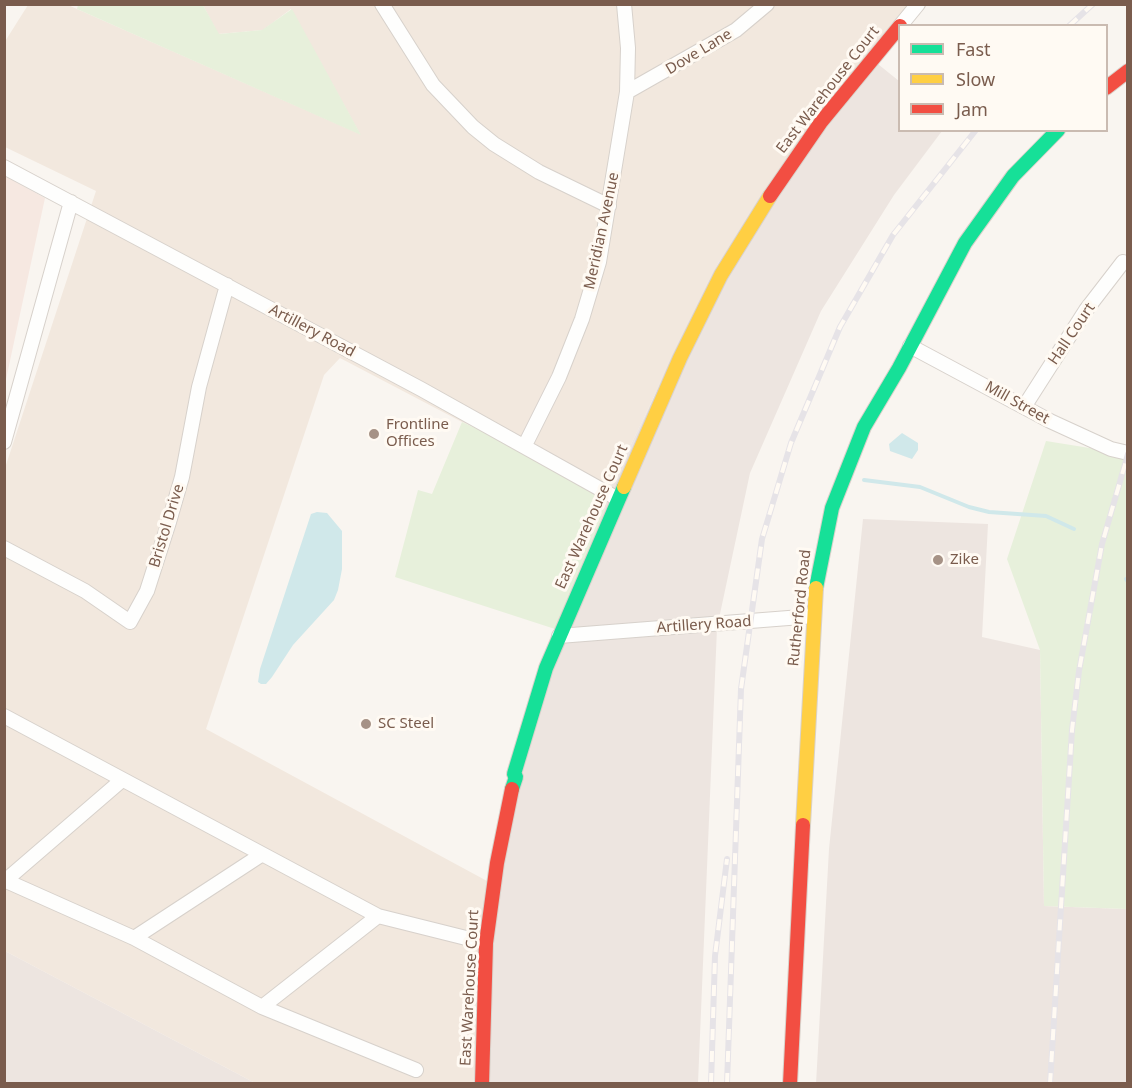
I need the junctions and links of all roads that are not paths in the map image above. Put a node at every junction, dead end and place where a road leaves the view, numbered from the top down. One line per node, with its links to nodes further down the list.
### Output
1 (382, 4): 13 (street)
2 (624, 4): 9 (street, Meridian Avenue)
3 (767, 4): 9 (street, Dove Lane)
4 (918, 4): 5 (street, East Warehouse Court)
5 (902, 24)
6 (898, 28): 21 (street, East Warehouse Court)
7 (1128, 70): 8 (street)
8 (1108, 87)
9 (627, 92): 13 (street, Meridian Avenue)
10 (1056, 132): 16 (street, Rutherford Road)
11 (4, 167): 12 (street, Artillery Road)
12 (71, 202): 15 (street, Artillery Road); 18 (street)
13 (609, 206): 19 (street, Meridian Avenue)
14 (1123, 262): 17 (street, Hall Court)
15 (227, 285): 19 (street, Artillery Road); 22 (street, Bristol Drive)
16 (910, 346): 17 (street, Mill Street); 23 (street, Rutherford Road)
17 (1023, 406): 20 (street, Mill Street)
18 (4, 442)
19 (525, 445): 21 (street, Artillery Road)
20 (1128, 453)
21 (618, 499): 24 (street, East Warehouse Court)
22 (4, 548)
23 (814, 616): 24 (street, Artillery Road); 35 (street, Rutherford Road)
24 (559, 636): 31 (street, East Warehouse Court)
25 (5, 716): 26 (street)
26 (122, 780): 27 (street); 28 (street)
27 (261, 855): 29 (street); 30 (street)
28 (5, 880): 30 (street)
29 (378, 916): 31 (street); 32 (street)
30 (134, 938): 32 (street)
31 (486, 943): 34 (street, East Warehouse Court)
32 (262, 1006): 33 (street)
33 (416, 1070)
34 (482, 1083)
35 (790, 1083)

